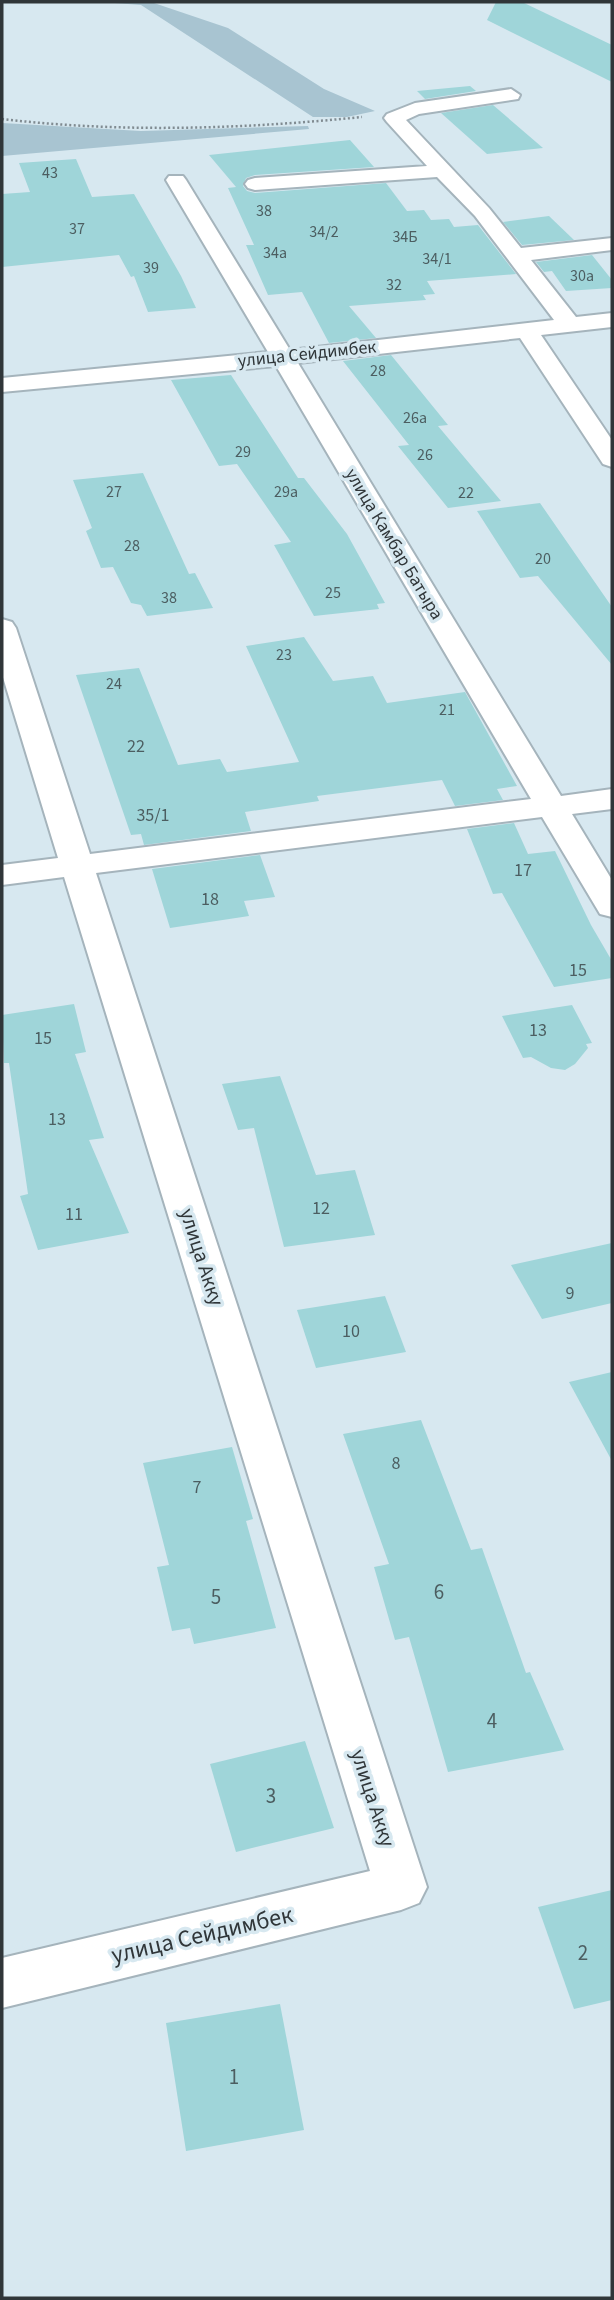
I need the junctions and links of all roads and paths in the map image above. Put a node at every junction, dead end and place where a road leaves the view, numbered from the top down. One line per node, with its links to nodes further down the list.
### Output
1 (512, 95): 4 (street)
2 (369, 116): 3 (path)
3 (2, 119)
4 (442, 171): 6 (street); 8 (street)
5 (176, 180): 12 (street, улица Камбар Батыра)
6 (255, 184)
7 (612, 244): 8 (street)
8 (516, 255): 10 (street)
9 (612, 320): 10 (street, улица Сейдимбек)
10 (570, 325): 11 (street, улица Сейдимбек)
11 (527, 331): 12 (street, улица Сейдимбек); 14 (street)
12 (283, 358): 13 (street, улица Сейдимбек); 17 (street, улица Камбар Батыра)
13 (2, 384)
14 (612, 459)
15 (2, 628): 18 (street, улица Акку)
16 (612, 799): 17 (street)
17 (552, 807): 18 (street); 20 (street, улица Камбар Батыра)
18 (77, 865): 19 (street); 21 (street, улица Акку)
19 (2, 875)
20 (612, 907)
21 (401, 1887): 22 (street, улица Сейдимбек)
22 (2, 1983)

